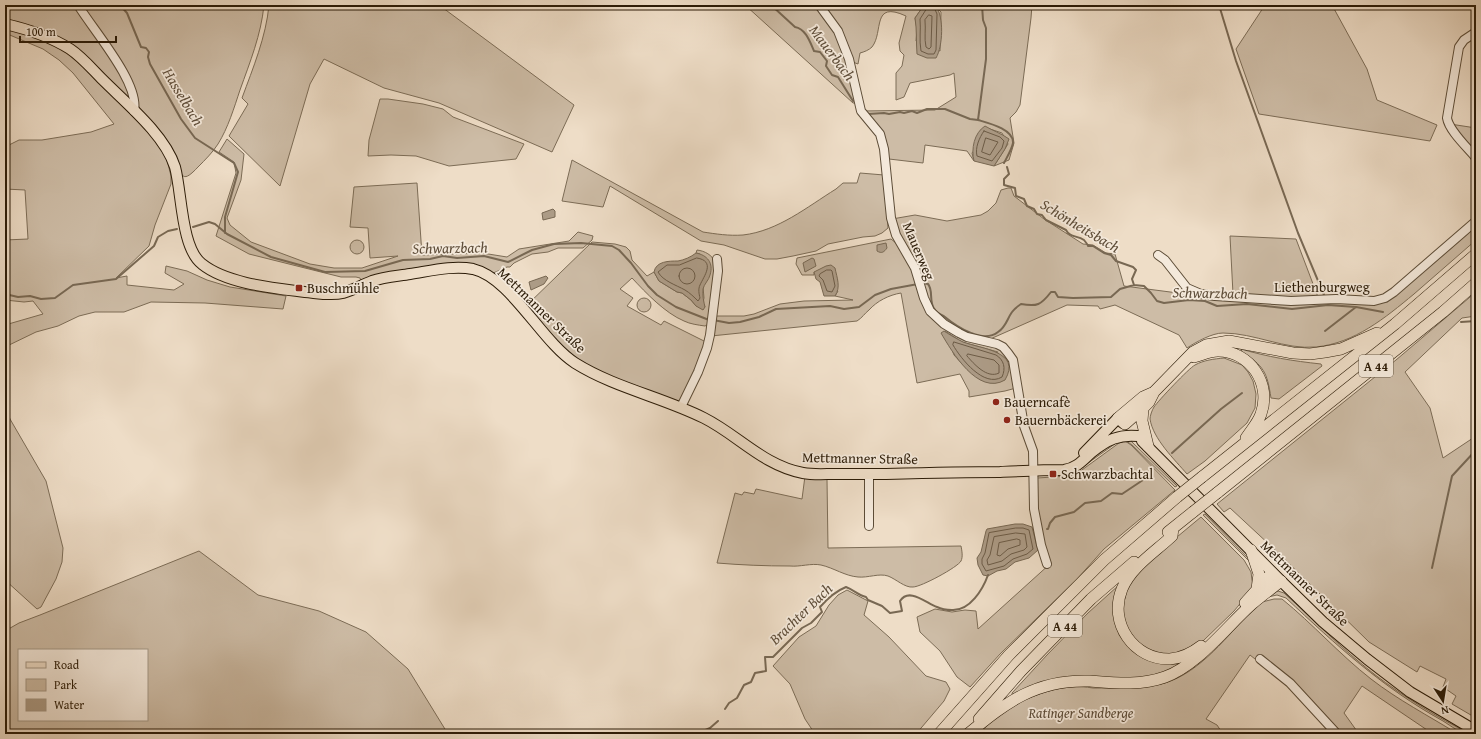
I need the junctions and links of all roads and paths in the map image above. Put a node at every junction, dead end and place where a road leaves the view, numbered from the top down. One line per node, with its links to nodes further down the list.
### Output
1 (78, 5): 5 (street)
2 (819, 5): 23 (street, Mauerweg)
3 (5, 24): 5 (main road, Mettmanner Straße)
4 (1476, 32): 6 (street)
5 (134, 111): 15 (main road, Mettmanner Straße)
6 (1476, 158)
7 (1476, 222): 8 (street, Liethenburgweg)
8 (1158, 254)
9 (1476, 254): 12 (highway, A 44)
10 (717, 259): 15 (street)
11 (1476, 283): 26 (highway, A 44, bridge)
12 (1395, 324): 13 (highway); 21 (highway, A 44)
13 (1187, 359): 14 (highway); 21 (highway)
14 (1154, 392): 16 (highway); 17 (highway)
15 (681, 407): 24 (main road, Mettmanner Straße)
16 (1143, 408): 17 (highway); 19 (highway)
17 (1121, 421): 18 (main road, Mettmanner Straße); 20 (main road); 22 (main road, Mettmanner Straße)
18 (1138, 436): 19 (main road, Mettmanner Straße); 20 (main road, Mettmanner Straße)
19 (1148, 446): 27 (main road, Mettmanner Straße)
20 (1093, 452): 22 (main road, Mettmanner Straße)
21 (1234, 452): 34 (highway, A 44, bridge)
22 (1055, 470): 23 (main road, Mettmanner Straße)
23 (1034, 471): 24 (main road, Mettmanner Straße); 28 (street)
24 (869, 474): 25 (street)
25 (869, 526)
26 (1173, 528): 31 (highway); 35 (highway, A 44)
27 (1251, 550): 29 (main road, Mettmanner Straße); 31 (highway)
28 (1047, 564)
29 (1272, 573): 30 (main road, Mettmanner Straße); 31 (highway)
30 (1281, 581): 33 (main road, Mettmanner Straße); 35 (highway)
31 (1257, 589)
32 (1260, 660): 36 (street)
33 (1474, 730)
34 (939, 734)
35 (967, 734)
36 (1337, 734)

